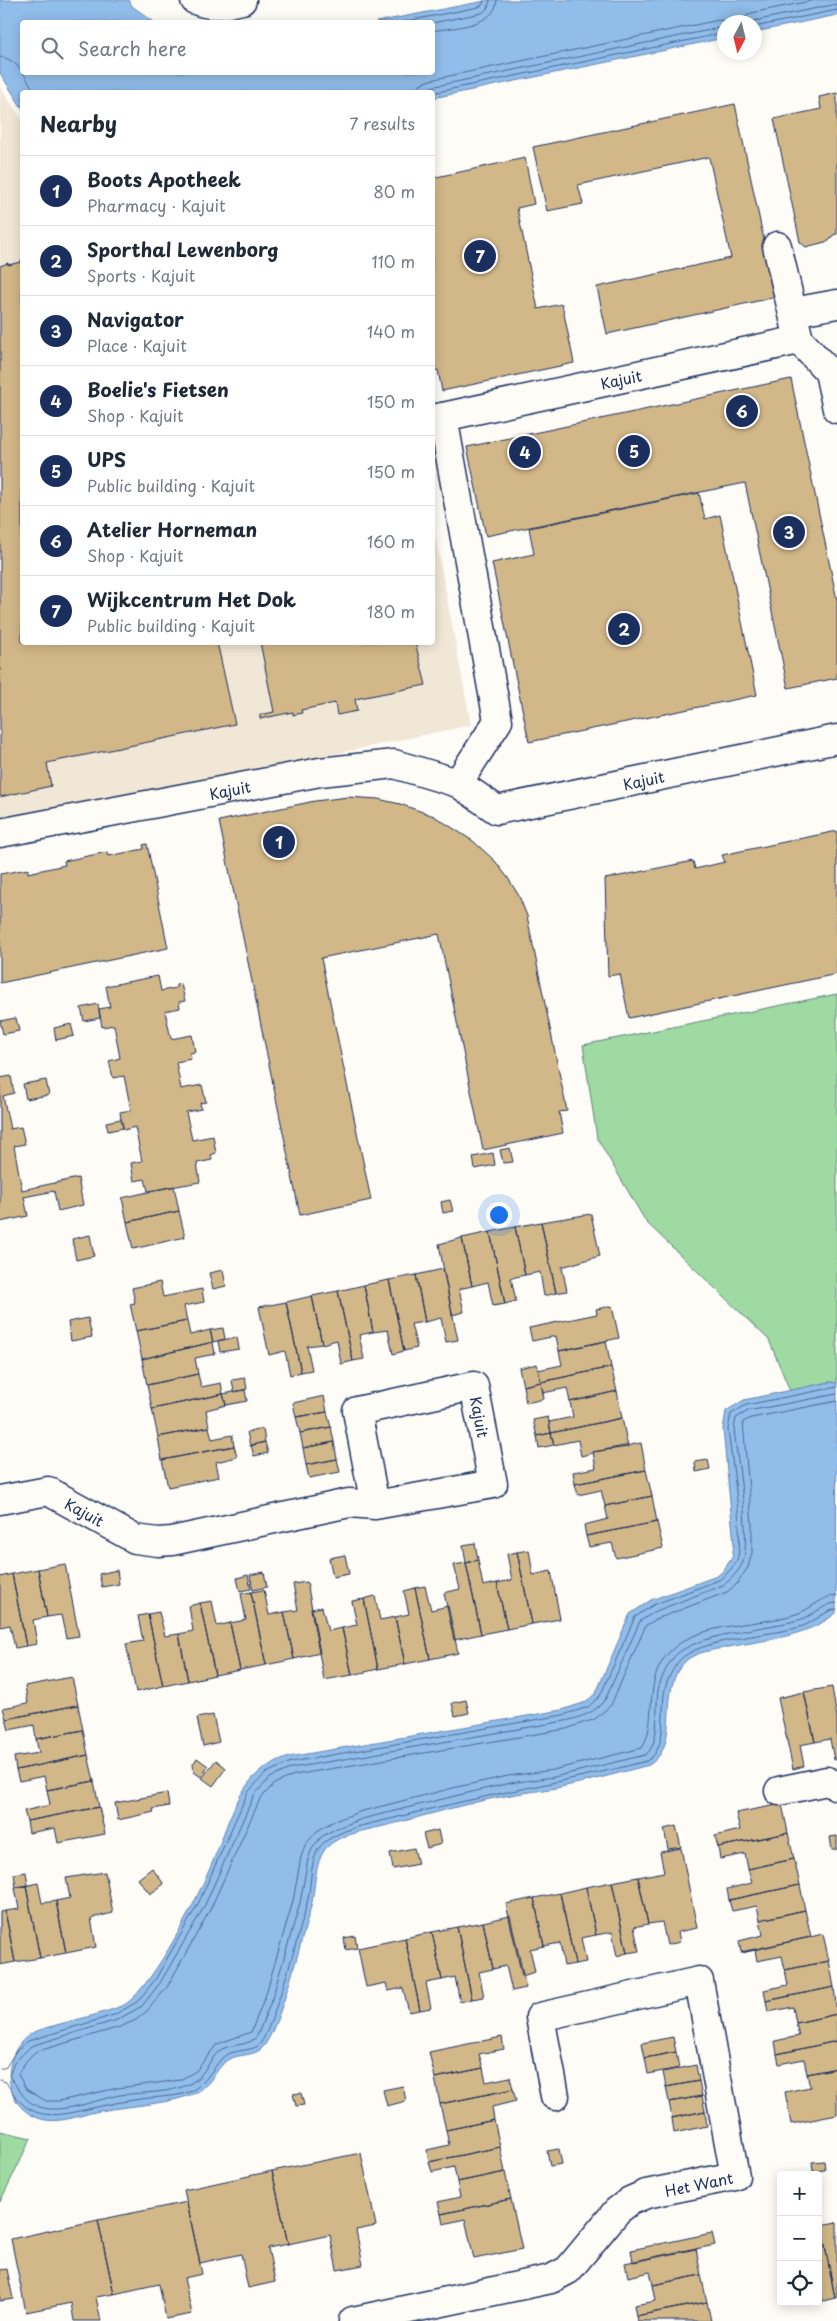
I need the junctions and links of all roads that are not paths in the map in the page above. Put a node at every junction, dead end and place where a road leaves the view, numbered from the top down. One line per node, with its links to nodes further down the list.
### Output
1 (195, 0): 2 (street)
2 (242, 0)
3 (776, 246): 5 (street)
4 (837, 304): 5 (street)
5 (793, 312): 6 (street)
6 (799, 340): 7 (street); 8 (street, Kajuit)
7 (837, 409)
8 (438, 418): 10 (street, Kajuit)
9 (837, 739): 10 (street, Kajuit)
10 (458, 783): 11 (street, Kajuit)
11 (0, 833)
12 (0, 1500): 13 (street, Kajuit)
13 (375, 1505): 13 (street, Kajuit)
14 (837, 1786): 15 (street)
15 (779, 1791)
16 (555, 2096): 17 (street, Het Want)
17 (353, 2321)

